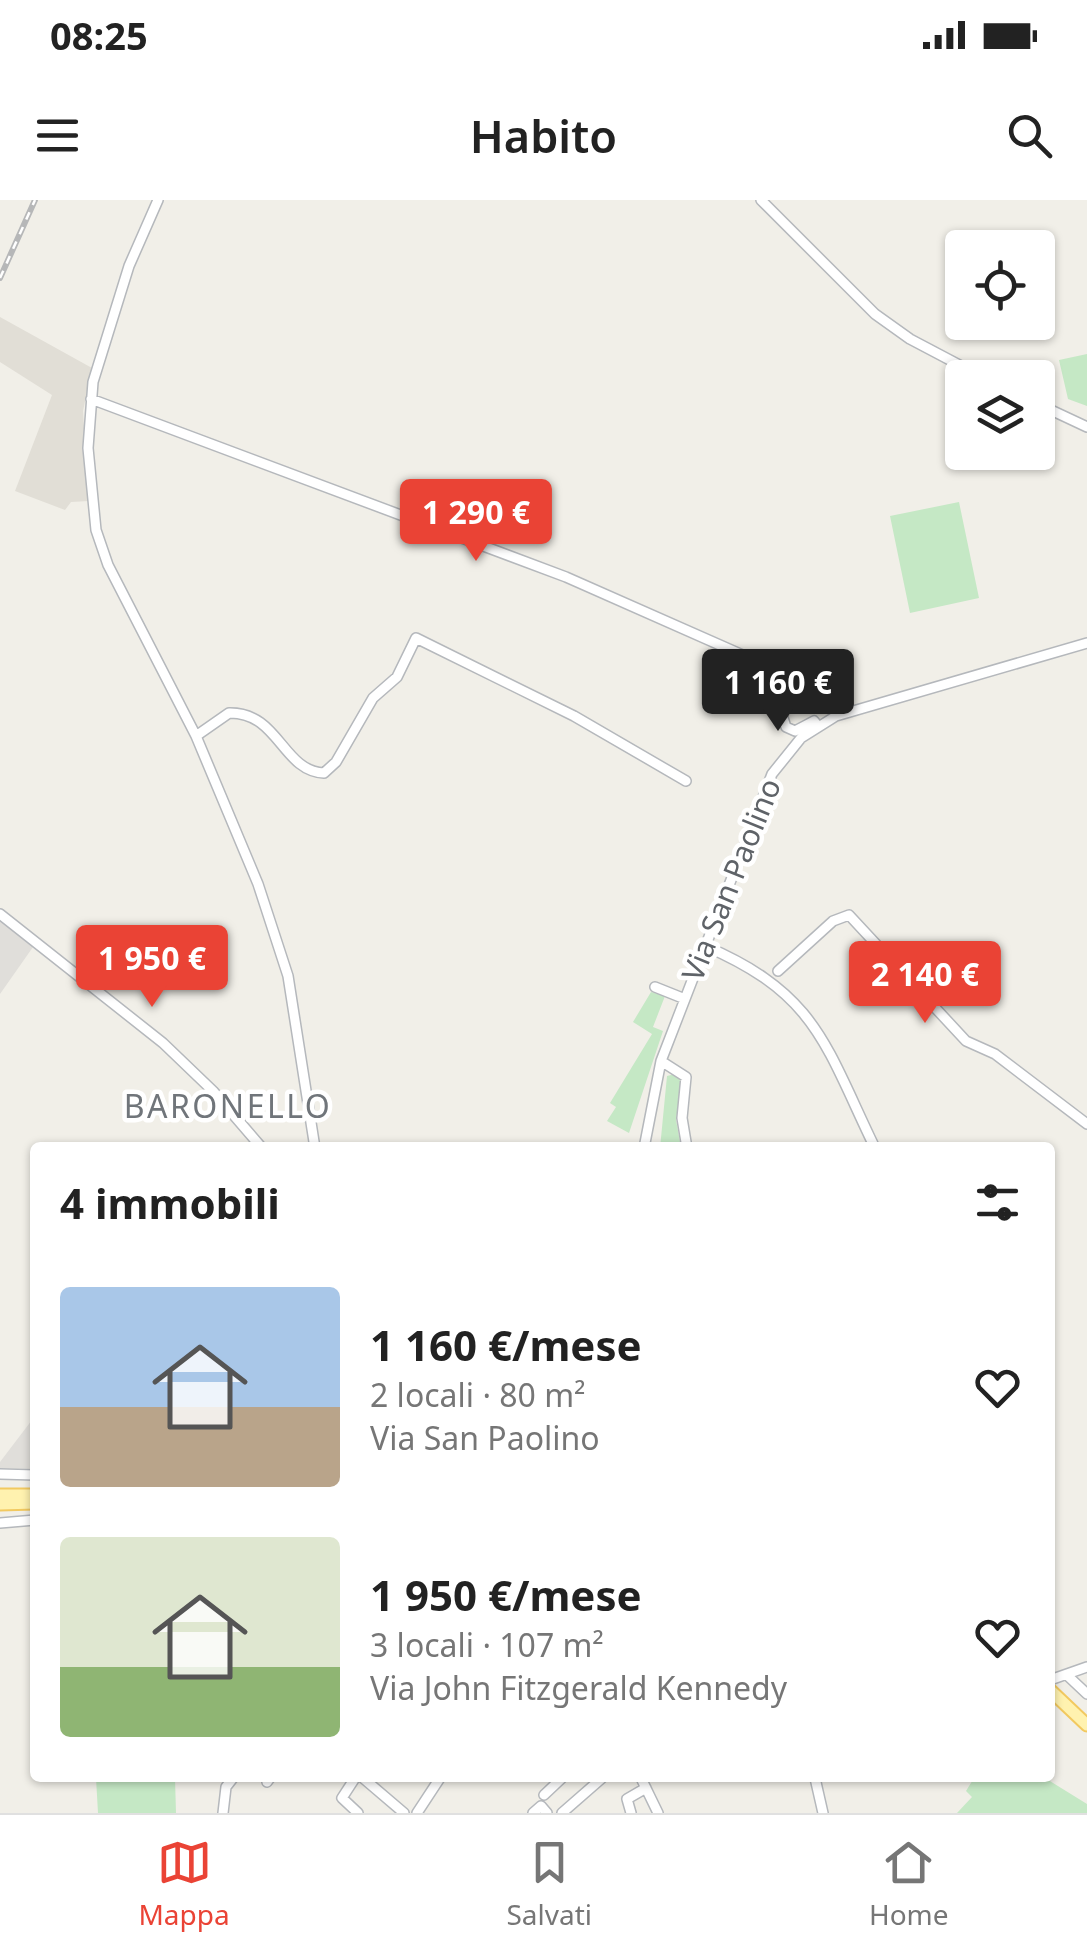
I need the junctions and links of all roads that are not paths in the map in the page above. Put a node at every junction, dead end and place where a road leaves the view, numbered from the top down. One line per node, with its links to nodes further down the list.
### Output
1 (158, 200): 4 (street)
2 (761, 200): 3 (street)
3 (950, 360)
4 (91, 398): 8 (street); 9 (street)
5 (1055, 412): 6 (street)
6 (1087, 427)
7 (1087, 643): 8 (street, Via San Paolino)
8 (818, 726): 12 (street, Via San Paolino)
9 (196, 736): 10 (street); 19 (street)
10 (686, 782)
11 (0, 914): 18 (street)
12 (705, 946): 15 (street, Via San Paolino); 22 (street)
13 (778, 971): 17 (street)
14 (655, 987): 15 (street)
15 (684, 998): 16 (street, Via San Paolino)
16 (660, 1061): 20 (street, Via San Paolino); 21 (street)
17 (1087, 1124)
18 (257, 1142)
19 (315, 1142)
20 (645, 1142)
21 (686, 1142)
22 (872, 1142)
23 (0, 1474): 24 (street); 25 (street)
24 (30, 1475)
25 (0, 1483)
26 (0, 1495): 28 (main road)
27 (30, 1496): 28 (main road)
28 (17, 1500): 29 (main road); 30 (main road)
29 (30, 1503)
30 (0, 1504)
31 (30, 1521): 32 (street)
32 (0, 1524)
33 (1087, 1667): 34 (street)
34 (1070, 1677): 35 (street); 37 (street)
35 (1055, 1680)
36 (1055, 1686): 39 (main road)
37 (1087, 1694)
38 (1055, 1695): 40 (main road)
39 (1087, 1716)
40 (1087, 1725)
41 (230, 1782): 50 (street)
42 (356, 1782): 51 (street)
43 (364, 1782): 52 (street)
44 (437, 1782): 53 (street)
45 (558, 1782): 49 (street)
46 (597, 1782): 56 (street)
47 (816, 1782): 59 (street)
48 (644, 1783): 57 (street); 58 (street)
49 (544, 1795)
50 (223, 1813)
51 (358, 1813)
52 (404, 1813)
53 (417, 1813)
54 (533, 1813): 55 (street)
55 (547, 1813)
56 (562, 1813)
57 (631, 1813)
58 (658, 1813)
59 (823, 1813)

